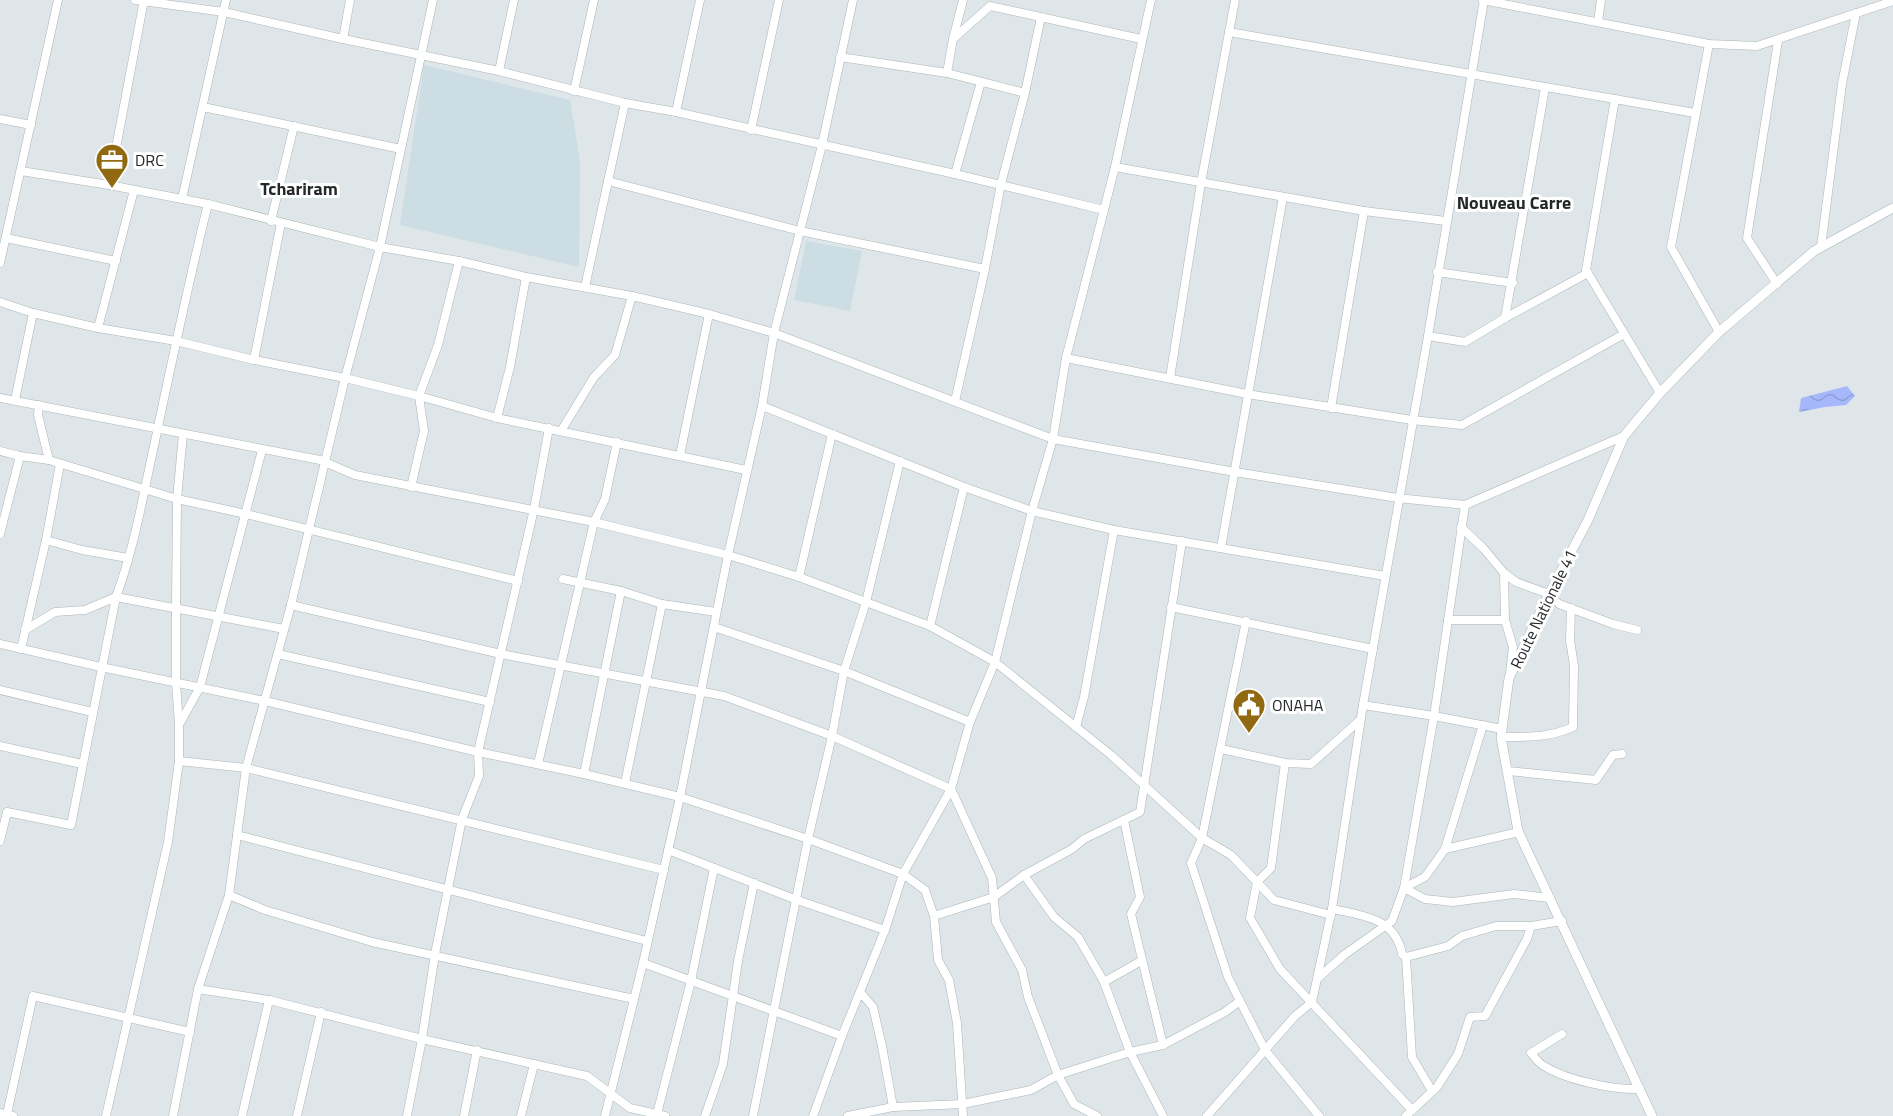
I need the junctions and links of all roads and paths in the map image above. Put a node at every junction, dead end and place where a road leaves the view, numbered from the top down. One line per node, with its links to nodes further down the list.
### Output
1 (58, 0): 43 (street)
2 (135, 0): 16 (street)
3 (226, 0): 18 (street)
4 (350, 0): 23 (street)
5 (433, 0): 28 (street)
6 (514, 0): 30 (street)
7 (594, 0): 35 (street)
8 (700, 0): 40 (street)
9 (779, 0): 45 (street)
10 (853, 0): 29 (street)
11 (963, 0): 24 (street)
12 (1151, 0): 25 (street)
13 (1234, 0): 22 (street)
14 (1483, 0): 21 (street); 32 (street)
15 (1601, 0): 21 (street)
16 (144, 1): 18 (street); 54 (street)
17 (1893, 1): 19 (street)
18 (224, 12): 23 (street); 39 (street)
19 (1856, 13): 26 (street); 68 (street)
20 (1041, 17): 24 (street); 25 (street); 36 (street)
21 (1598, 22): 27 (street)
22 (1229, 32): 32 (street); 52 (street)
23 (343, 39): 28 (street)
24 (953, 39): 31 (street)
25 (1141, 39): 48 (street)
26 (1778, 41): 27 (street); 77 (street)
27 (1709, 44): 41 (street)
28 (421, 54): 30 (street); 47 (street)
29 (840, 57): 31 (street); 46 (street)
30 (499, 70): 35 (street)
31 (946, 73): 33 (street)
32 (1472, 75): 34 (street); 63 (street)
33 (981, 82): 36 (street); 50 (street)
34 (1545, 88): 37 (street); 76 (street)
35 (574, 91): 38 (street)
36 (1025, 93): 53 (street)
37 (1615, 99): 41 (street); 74 (street)
38 (625, 103): 40 (street); 51 (street)
39 (203, 107): 44 (street); 57 (street)
40 (676, 112): 45 (street)
41 (1695, 113): 85 (street)
42 (0, 119): 43 (street)
43 (31, 125): 49 (street)
44 (294, 126): 47 (street); 62 (street)
45 (751, 129): 46 (street)
46 (822, 145): 50 (street); 65 (street)
47 (401, 150): 67 (street)
48 (1115, 167): 52 (street); 60 (street)
49 (21, 171): 54 (street); 66 (street)
50 (955, 174): 53 (street)
51 (608, 181): 65 (street); 78 (street)
52 (1201, 183): 56 (street); 93 (street)
53 (1000, 184): 60 (street); 72 (street)
54 (109, 185): 55 (street)
55 (134, 190): 57 (street); 69 (street)
56 (1283, 197): 61 (street); 95 (street)
57 (182, 199): 58 (street)
58 (208, 204): 62 (street); 89 (street)
59 (1893, 208): 68 (street, Route Nationale 41)
60 (1104, 210): 90 (street)
61 (1364, 211): 63 (street); 102 (street)
62 (271, 221): 64 (street)
63 (1446, 221): 73 (street)
64 (281, 223): 67 (street); 91 (street)
65 (800, 231): 72 (street); 86 (street)
66 (6, 238): 69 (street); 71 (street)
67 (380, 247): 70 (street); 92 (street)
68 (1821, 247): 77 (street, Route Nationale 41)
69 (116, 261): 84 (street)
70 (459, 261): 75 (street); 96 (street)
71 (0, 263)
72 (986, 269): 99 (street)
73 (1437, 272): 76 (street); 88 (street)
74 (1588, 273): 83 (street); 87 (street)
75 (526, 277): 78 (street); 103 (street)
76 (1513, 283): 83 (street)
77 (1776, 284): 85 (street, Route Nationale 41)
78 (585, 287): 79 (street)
79 (632, 296): 82 (street); 107 (street)
80 (0, 302): 81 (street)
81 (33, 313): 84 (street); 98 (street)
82 (710, 314): 86 (street); 115 (street)
83 (1505, 318): 88 (street)
84 (98, 328): 89 (street)
85 (1719, 332): 94 (street, Route Nationale 41)
86 (774, 333): 99 (street); 101 (street)
87 (1624, 334): 94 (street); 104 (street)
88 (1428, 336): 104 (street)
89 (176, 341): 91 (street); 106 (street)
90 (1066, 358): 93 (street); 111 (street)
91 (254, 360): 92 (street)
92 (345, 378): 96 (street); 119 (street)
93 (1170, 378): 95 (street)
94 (1660, 393): 110 (street, Route Nationale 41)
95 (1247, 394): 102 (street); 122 (street)
96 (419, 396): 103 (street); 123 (street)
97 (0, 398): 98 (street)
98 (15, 400): 100 (street)
99 (955, 401): 111 (street)
100 (39, 405): 106 (street); 117 (street)
101 (762, 406): 109 (street); 121 (street)
102 (1331, 408): 104 (street)
103 (497, 418): 105 (street)
104 (1412, 420): 126 (street)
105 (549, 428): 107 (street); 129 (street)
106 (158, 429): 108 (street); 125 (street)
107 (561, 431): 112 (street)
108 (183, 434): 113 (street); 127 (street)
109 (832, 434): 118 (street); 144 (street)
110 (1624, 436): 128 (street); 149 (street, Route Nationale 41)
111 (1053, 439): 122 (street); 130 (street)
112 (617, 442): 115 (street); 132 (street)
113 (262, 450): 119 (street); 131 (street)
114 (0, 451): 116 (street)
115 (680, 455): 121 (street)
116 (20, 456): 117 (street); 136 (street)
117 (49, 460): 120 (street)
118 (900, 461): 124 (street); 151 (street)
119 (325, 463): 123 (street); 134 (street)
120 (60, 464): 125 (street); 137 (street)
121 (746, 470): 140 (street)
122 (1235, 472): 126 (street); 139 (street)
123 (411, 487): 129 (street)
124 (964, 487): 130 (street); 162 (street)
125 (145, 489): 127 (street); 141 (street)
126 (1398, 498): 128 (street); 143 (street)
127 (177, 499): 131 (street); 154 (street)
128 (1465, 505): 133 (street)
129 (534, 509): 132 (street); 146 (street)
130 (1032, 510): 135 (street); 172 (street)
131 (246, 514): 134 (street); 158 (street)
132 (594, 522): 140 (street); 147 (street)
133 (1461, 528): 142 (street); 159 (street)
134 (310, 530): 146 (street); 152 (street)
135 (1114, 530): 138 (street); 192 (street)
136 (0, 534)
137 (46, 540): 141 (street); 165 (street)
138 (1182, 541): 139 (street); 155 (street)
139 (1221, 548): 143 (street)
140 (728, 555): 144 (street); 157 (street)
141 (128, 558): 150 (street)
142 (1504, 573): 149 (street); 160 (street)
143 (1386, 576): 169 (street)
144 (798, 577): 151 (street)
145 (562, 579): 147 (street)
146 (518, 581): 171 (street)
147 (579, 583): 148 (street); 173 (street)
148 (621, 591): 153 (street); 176 (street)
149 (1549, 594): 156 (street); 177 (street, Route Nationale 41)
150 (116, 597): 154 (street); 165 (street); 174 (street)
151 (866, 602): 162 (street); 175 (street)
152 (291, 604): 164 (street); 171 (street)
153 (662, 604): 157 (street); 178 (street)
154 (176, 607): 158 (street); 179 (street)
155 (1171, 607): 161 (street); 207 (street)
156 (1571, 608): 166 (street); 193 (street)
157 (716, 612): 163 (street)
158 (219, 616): 164 (street); 180 (street)
159 (1448, 620): 160 (street); 187 (street)
160 (1505, 620): 177 (street)
161 (1246, 621): 169 (street); 196 (street)
162 (930, 626): 172 (street)
163 (714, 627): 175 (street); 182 (street)
164 (284, 629): 170 (street)
165 (25, 630): 168 (street)
166 (1638, 630)
167 (0, 644): 168 (street)
168 (21, 649): 174 (street)
169 (1372, 649): 185 (street)
170 (278, 654): 183 (street); 184 (street)
171 (501, 654): 173 (street); 184 (street)
172 (995, 662): 189 (street); 192 (street)
173 (561, 665): 176 (street); 202 (street)
174 (101, 668): 179 (street); 186 (street)
175 (844, 671): 189 (street); 194 (street)
176 (604, 674): 178 (street); 205 (street)
177 (1509, 678): 193 (street, Route Nationale 41)
178 (646, 682): 182 (street); 206 (street)
179 (176, 683): 180 (street); 190 (street)
180 (200, 687): 183 (street); 190 (street)
181 (0, 690): 186 (street)
182 (701, 693): 194 (street); 209 (street)
183 (265, 701): 197 (street); 203 (street)
184 (490, 702): 197 (street)
185 (1363, 705): 187 (street); 188 (street)
186 (92, 712): 201 (street)
187 (1434, 716): 191 (street); 226 (street)
188 (1360, 720): 200 (street); 232 (street)
189 (970, 722): 208 (street)
190 (179, 724): 199 (street)
191 (1483, 725): 193 (street); 218 (street)
192 (1076, 727): 207 (street)
193 (1501, 733): 204 (street, Route Nationale 41)
194 (832, 736): 208 (street); 216 (street)
195 (0, 746): 201 (street)
196 (1221, 749): 200 (street); 215 (street)
197 (478, 752): 202 (street); 211 (street)
198 (1622, 754): 204 (street)
199 (179, 761): 203 (street); 255 (street)
200 (1285, 763): 224 (street)
201 (82, 764): 210 (street)
202 (538, 764): 205 (street)
203 (246, 768): 211 (street); 214 (street)
204 (1508, 771): 213 (street, Route Nationale 41)
205 (584, 774): 206 (street)
206 (625, 783): 209 (street)
207 (1144, 786): 212 (street); 215 (street)
208 (951, 789): 222 (street); 229 (street)
209 (680, 797): 216 (street); 219 (street)
210 (3, 812): 217 (street)
211 (462, 819): 221 (street); 227 (street)
212 (1124, 820): 223 (street); 241 (street)
213 (1519, 832): 218 (street); 230 (street, Route Nationale 41)
214 (237, 835): 227 (street); 228 (street)
215 (1202, 838): 224 (street); 251 (street)
216 (808, 839): 222 (street); 231 (street)
217 (0, 841)
218 (1445, 849): 226 (street)
219 (668, 850): 220 (street); 221 (street)
220 (714, 868): 225 (street); 244 (street)
221 (664, 870): 238 (street)
222 (903, 874): 233 (street); 237 (street)
223 (1024, 874): 229 (street); 245 (street)
224 (1257, 882): 232 (street); 252 (street)
225 (754, 883): 231 (street); 248 (street)
226 (1404, 888): 230 (street); 235 (street)
227 (448, 891): 238 (street); 239 (street)
228 (229, 895): 239 (street); 246 (street)
229 (994, 897): 233 (street); 265 (street)
230 (1550, 898): 234 (street, Route Nationale 41)
231 (797, 900): 237 (street); 254 (street)
232 (1332, 912): 235 (street); 243 (street)
233 (934, 916): 269 (street)
234 (1562, 921): 236 (street); 266 (street, Route Nationale 41)
235 (1385, 924): 240 (street); 243 (street)
236 (1531, 926): 240 (street); 268 (street)
237 (885, 930): 247 (street)
238 (647, 941): 242 (street)
239 (435, 954): 249 (street); 259 (street)
240 (1406, 957): 268 (street)
241 (1141, 961): 245 (street); 260 (street)
242 (643, 963): 244 (street); 249 (street)
243 (1318, 978): 252 (street)
244 (692, 981): 248 (street); 273 (street)
245 (1104, 982): 263 (street)
246 (198, 989): 250 (street); 256 (street)
247 (860, 992): 258 (street); 270 (street)
248 (734, 997): 254 (street); 282 (street)
249 (634, 999): 267 (street)
250 (269, 1000): 253 (street); 276 (street)
251 (1240, 1001): 260 (street); 262 (street)
252 (1312, 1002): 262 (street); 271 (street)
253 (321, 1012): 259 (street); 277 (street)
254 (775, 1013): 258 (street); 283 (street)
255 (128, 1018): 256 (street); 272 (street); 274 (street)
256 (190, 1032): 275 (street)
257 (1562, 1034): 266 (street)
258 (842, 1036): 284 (street)
259 (422, 1038): 261 (street); 278 (street)
260 (1163, 1045): 263 (street)
261 (477, 1050): 264 (street); 279 (street)
262 (1265, 1050): 289 (street); 290 (street)
263 (1130, 1052): 265 (street); 288 (street)
264 (534, 1064): 267 (street); 280 (street)
265 (1058, 1075): 269 (street); 287 (street)
266 (1640, 1089): 291 (street, Route Nationale 41)
267 (610, 1091): 273 (street); 281 (street)
268 (1432, 1091): 271 (street)
269 (963, 1104): 270 (street); 286 (street)
270 (893, 1107): 285 (street)
271 (1409, 1113)
272 (7, 1114)
273 (661, 1115)
274 (106, 1116)
275 (173, 1116)
276 (242, 1116)
277 (297, 1116)
278 (407, 1116)
279 (464, 1116)
280 (521, 1116)
281 (605, 1116)
282 (705, 1116)
283 (753, 1116)
284 (813, 1116)
285 (848, 1116)
286 (963, 1116)
287 (1097, 1116)
288 (1163, 1116)
289 (1207, 1116)
290 (1319, 1116)
291 (1652, 1116)

